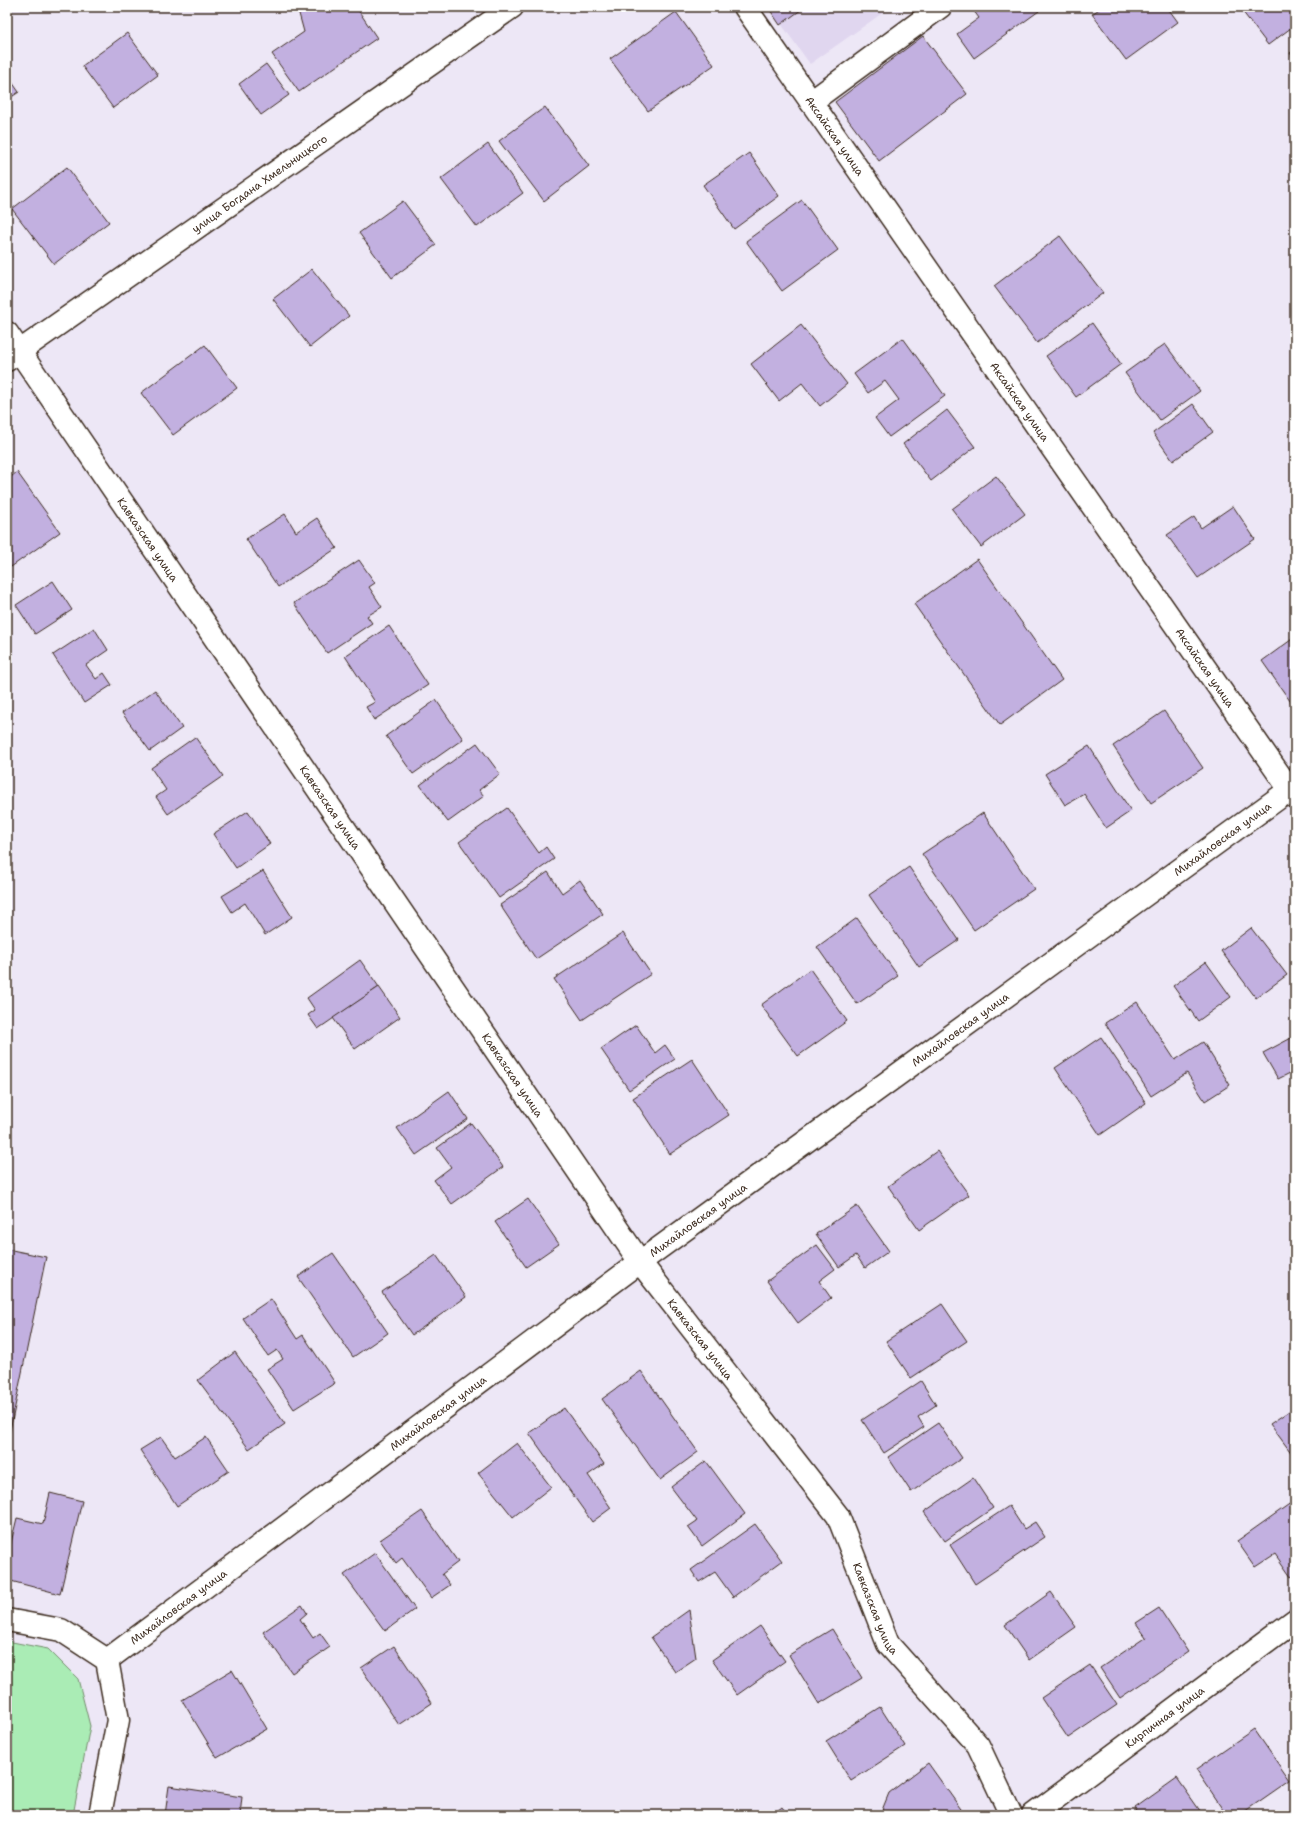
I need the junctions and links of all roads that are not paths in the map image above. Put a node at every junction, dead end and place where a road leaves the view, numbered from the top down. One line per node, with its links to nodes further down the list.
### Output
1 (512, 7): 6 (street, улица Богдана Хмельницкого)
2 (745, 7): 4 (street, Аксайская улица)
3 (940, 7): 4 (street)
4 (811, 102): 7 (street, Аксайская улица)
5 (7, 333): 6 (street, Кавказская улица)
6 (13, 355): 8 (street, Кавказская улица)
7 (1293, 791): 8 (street, Михайловская улица)
8 (640, 1262): 11 (street, Михайловская улица); 13 (street, Кавказская улица)
9 (7, 1620): 11 (street)
10 (1295, 1620): 14 (street, Кирпичная улица)
11 (107, 1660): 12 (street)
12 (100, 1815)
13 (1011, 1815)
14 (1033, 1815)

